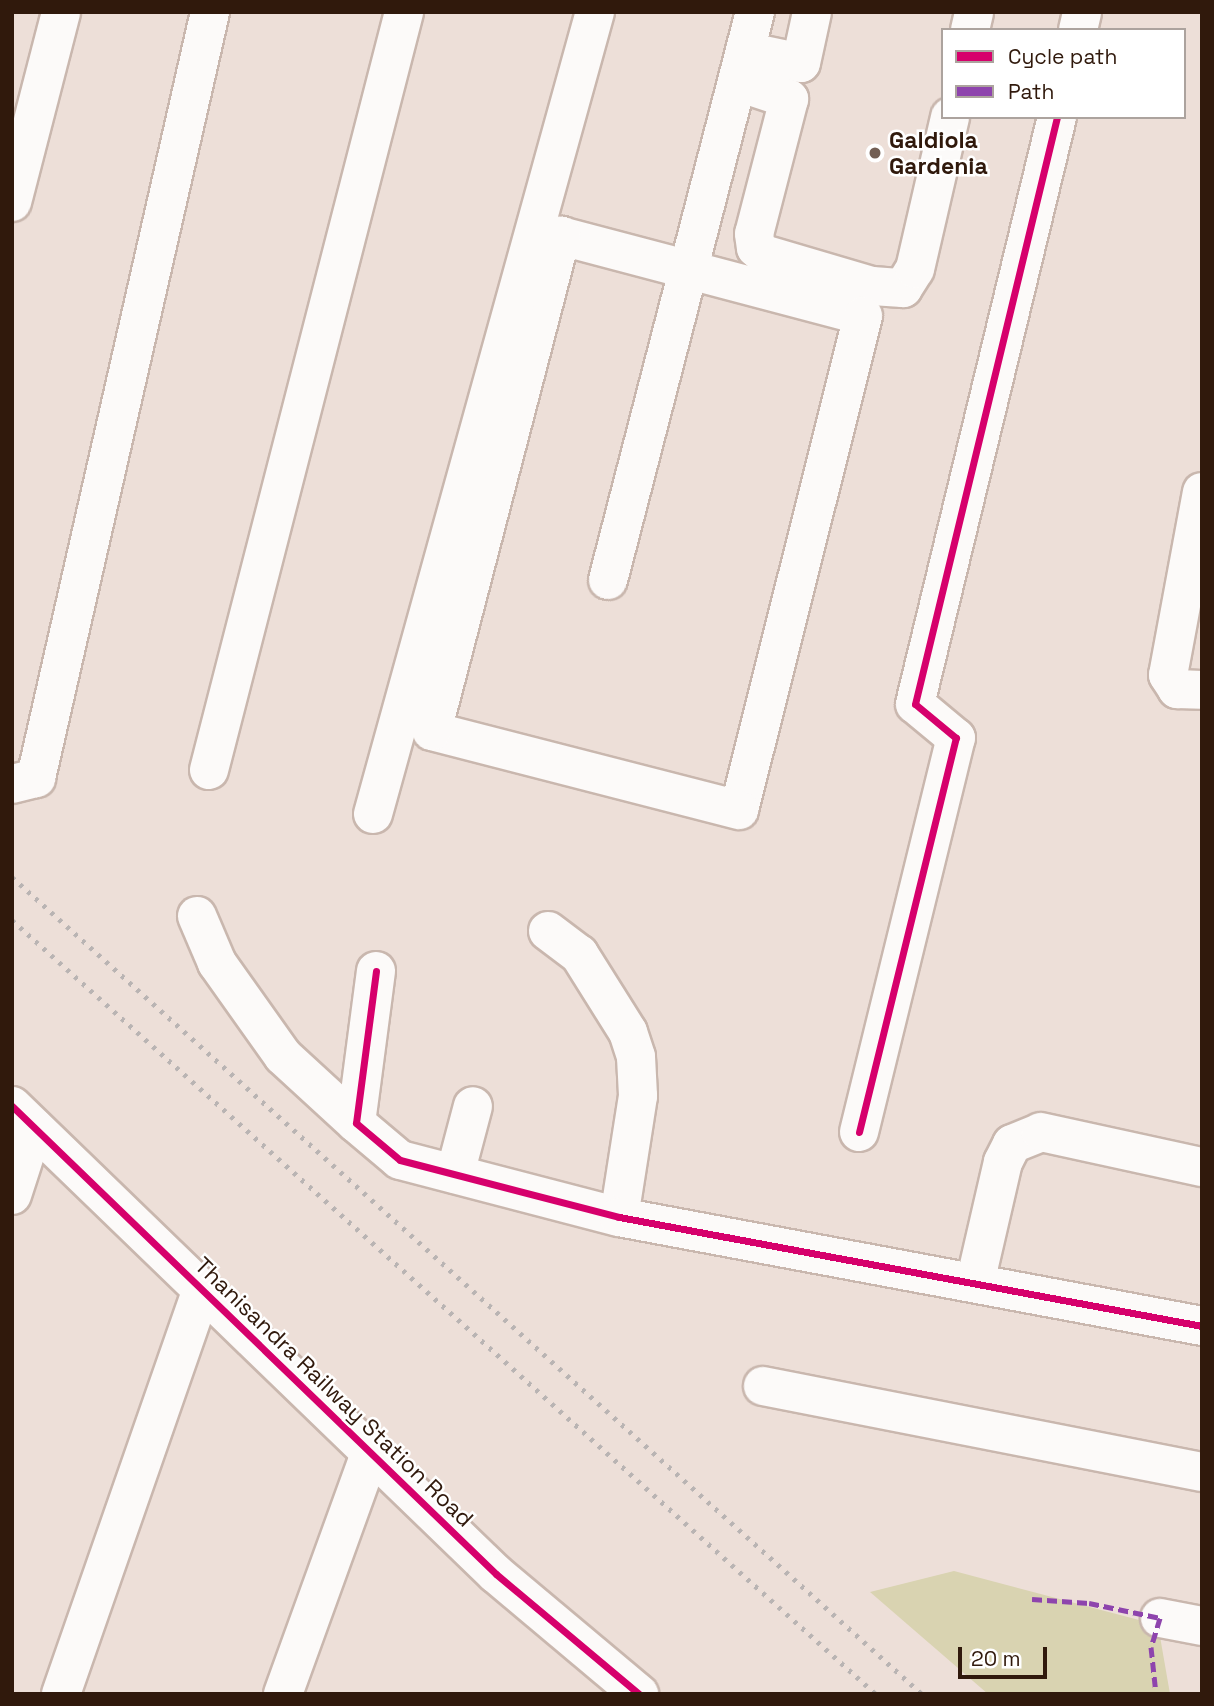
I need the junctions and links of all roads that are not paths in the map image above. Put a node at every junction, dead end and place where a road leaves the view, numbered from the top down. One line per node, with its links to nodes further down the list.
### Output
1 (61, 12): 10 (street)
2 (210, 12): 16 (street)
3 (404, 12): 15 (street)
4 (595, 12): 17 (street)
5 (755, 12): 7 (street)
6 (812, 12): 7 (street)
7 (742, 66): 8 (street); 11 (street)
8 (950, 119)
9 (1057, 119): 24 (street)
10 (12, 202)
11 (693, 258): 11 (street); 13 (street)
12 (1202, 492): 14 (street)
13 (608, 580)
14 (1202, 690)
15 (209, 770)
16 (12, 784)
17 (373, 814)
18 (197, 916): 23 (street)
19 (548, 931): 28 (street)
20 (376, 971): 23 (street)
21 (473, 1107): 26 (street)
22 (23, 1117): 27 (street); 30 (street, Thanisandra Railway Station Road)
23 (356, 1123): 26 (street)
24 (859, 1132)
25 (1202, 1167): 29 (street)
26 (455, 1174): 28 (street)
27 (12, 1195)
28 (619, 1217): 29 (street)
29 (975, 1283): 31 (street)
30 (201, 1292): 33 (street, Thanisandra Railway Station Road); 38 (street)
31 (1202, 1326)
32 (763, 1385): 34 (street)
33 (371, 1451): 37 (street, Thanisandra Railway Station Road); 39 (street)
34 (1202, 1472)
35 (1160, 1618): 36 (street)
36 (1202, 1626)
37 (632, 1691)
38 (61, 1694)
39 (283, 1694)

